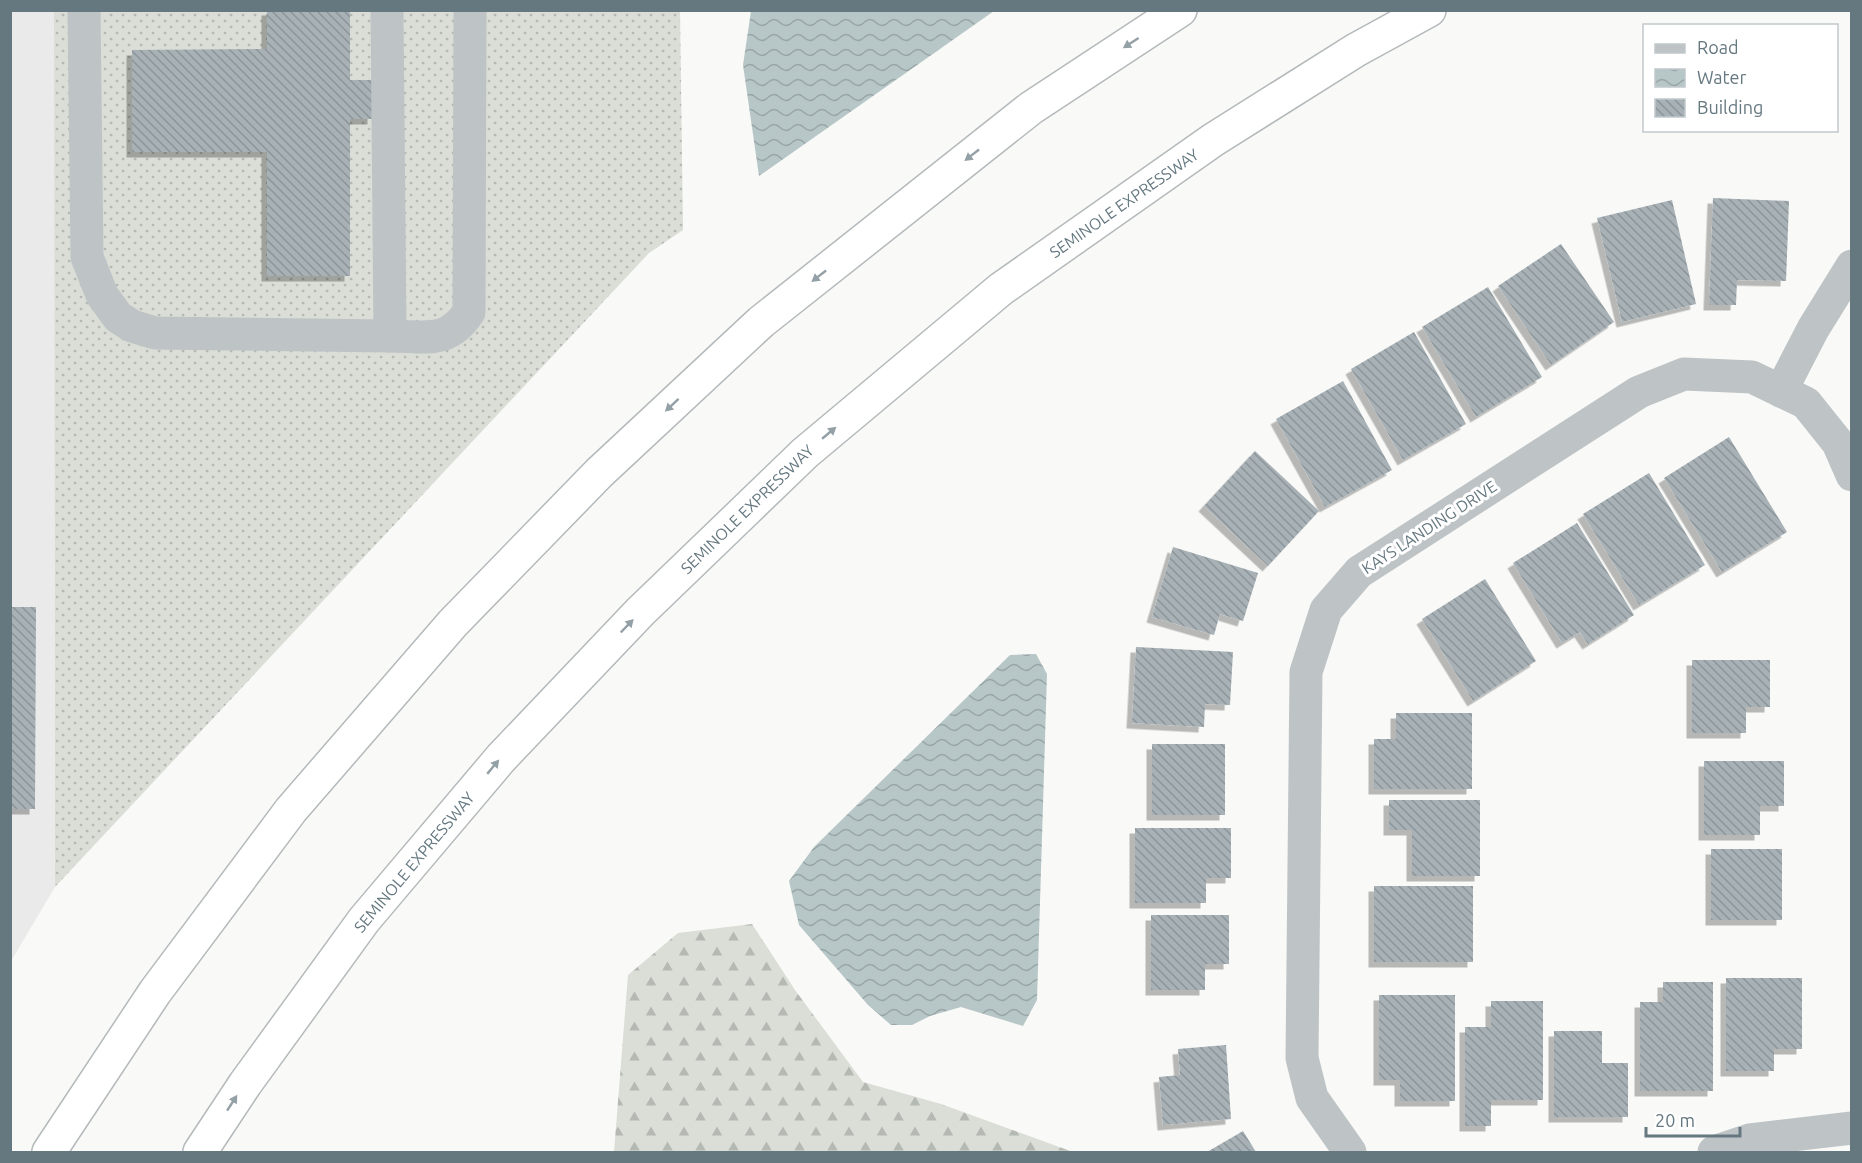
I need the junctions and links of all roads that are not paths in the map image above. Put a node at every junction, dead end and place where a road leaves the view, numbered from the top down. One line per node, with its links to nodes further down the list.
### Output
1 (84, 10): 7 (street)
2 (387, 10): 7 (street)
3 (470, 10): 7 (street)
4 (1180, 10): 11 (highway, one-way to 11)
5 (1429, 10): 12 (highway, SEMINOLE EXPRESSWAY, one-way to 5)
6 (1851, 267): 8 (street)
7 (390, 336)
8 (1781, 391): 9 (street, KAYS LANDING DRIVE); 13 (street, KAYS LANDING DRIVE)
9 (1851, 475)
10 (1851, 1128): 14 (street)
11 (49, 1152)
12 (200, 1152)
13 (1350, 1152)
14 (1714, 1152)

